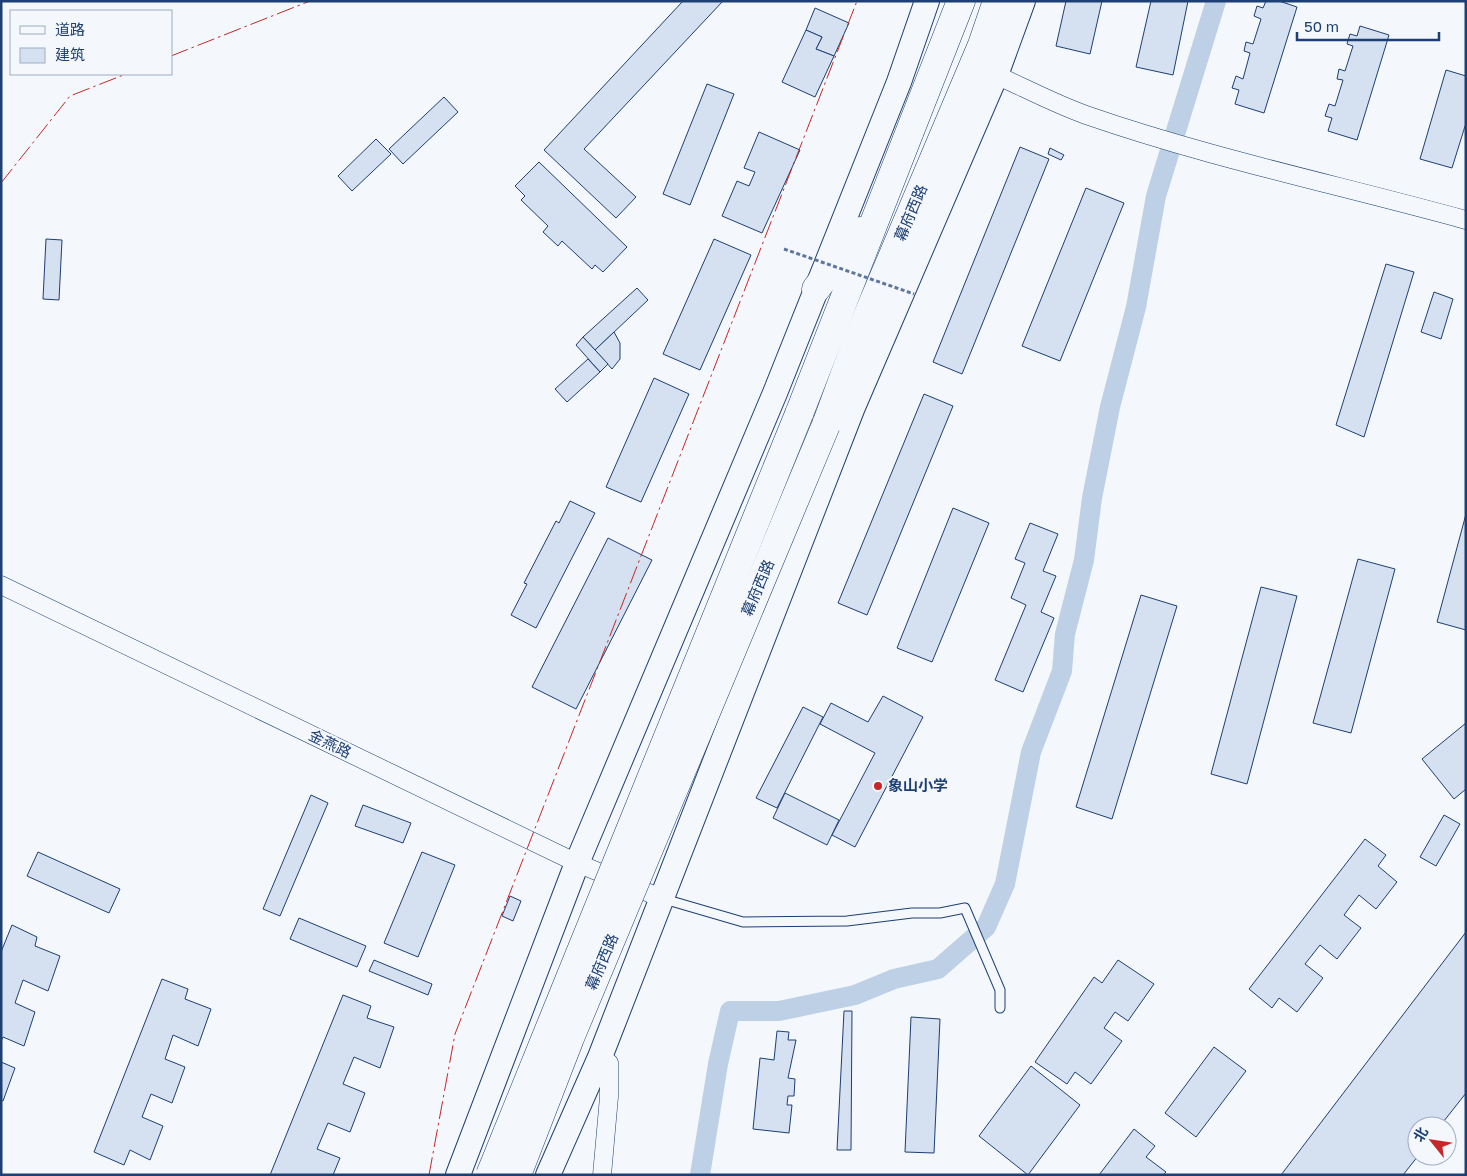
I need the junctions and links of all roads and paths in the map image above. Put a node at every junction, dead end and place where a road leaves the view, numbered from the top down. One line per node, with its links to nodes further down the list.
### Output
1 (927, 1): 9 (main road)
2 (961, 1): 6 (highway, 幕府西路)
3 (997, 1): 11 (highway, 幕府西路)
4 (1023, 1): 5 (main road, 幕府西路)
5 (996, 75): 7 (street); 12 (main road, 幕府西路)
6 (881, 204): 9 (highway); 25 (highway, 幕府西路, bridge)
7 (1466, 220)
8 (784, 249): 10 (path, bridge)
9 (816, 289): 14 (main road)
10 (914, 294)
11 (858, 338): 12 (highway); 26 (highway, 幕府西路, bridge)
12 (856, 401): 15 (main road, 幕府西路)
13 (1, 585): 16 (street, 金燕路)
14 (625, 750): 15 (main road); 16 (main road)
15 (708, 777): 18 (main road, 幕府西路)
16 (577, 863): 17 (street, 金燕路); 19 (main road)
17 (625, 883): 18 (street, 金燕路); 20 (main road)
18 (661, 898): 21 (lane); 22 (main road, 幕府西路)
19 (535, 974): 20 (main road); 24 (main road)
20 (581, 992): 23 (main road)
21 (1000, 1008)
22 (600, 1057): 23 (main road, 幕府西路); 27 (street)
23 (552, 1166)
24 (458, 1175)
25 (490, 1175)
26 (517, 1175)
27 (602, 1175)

